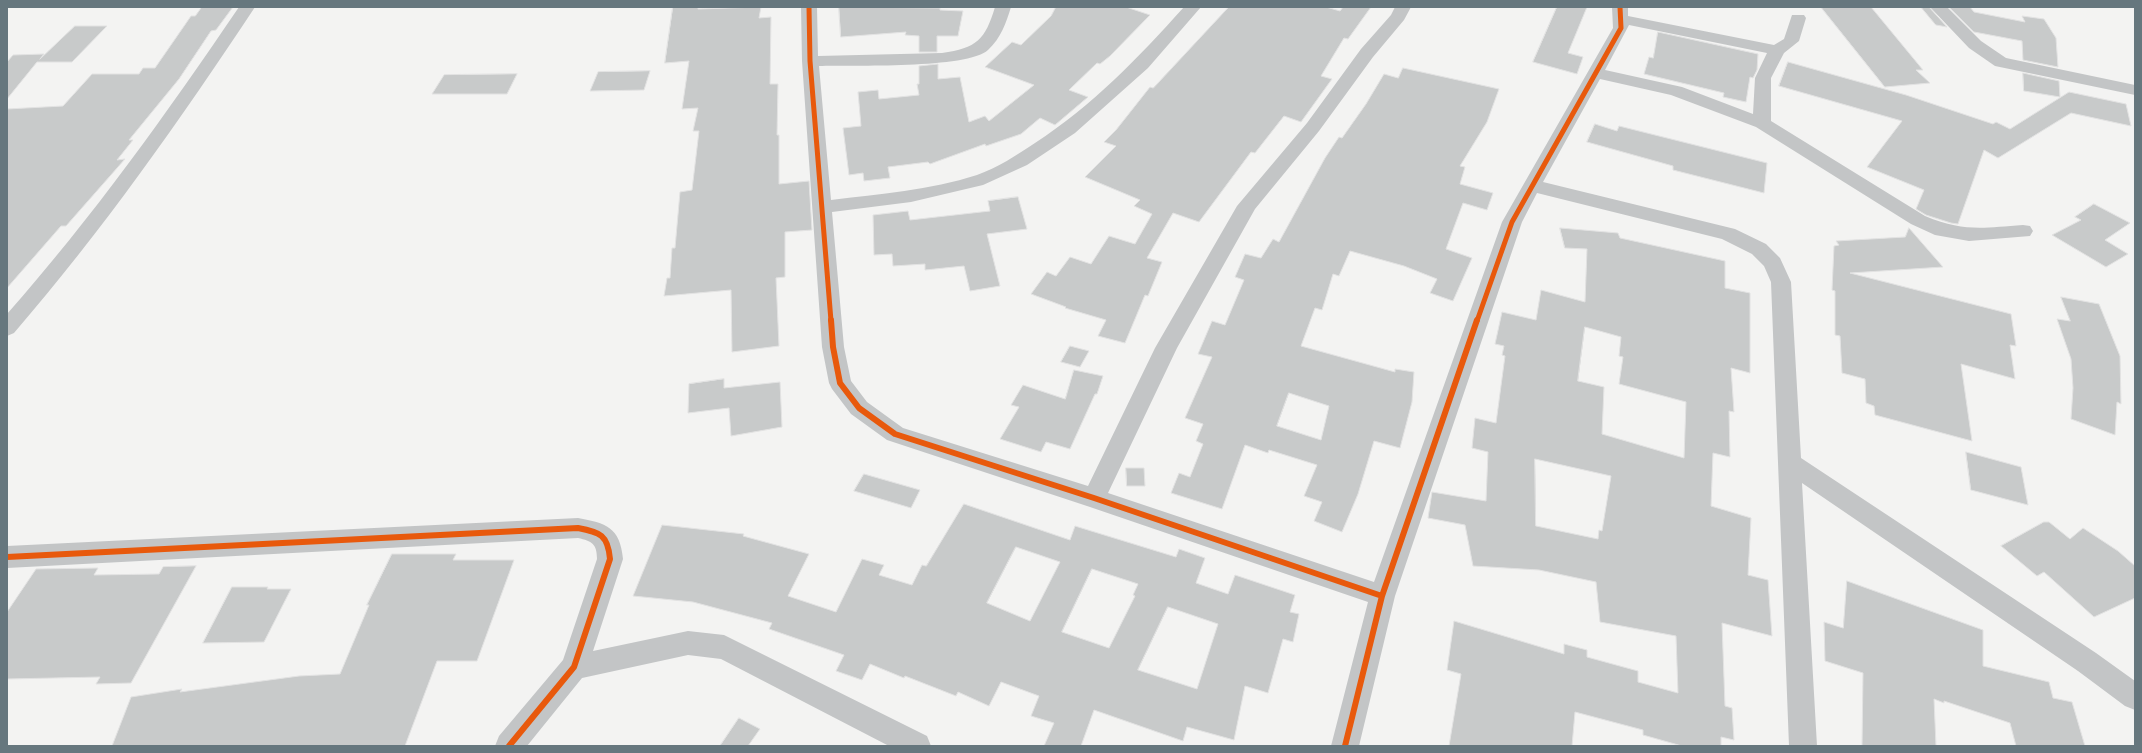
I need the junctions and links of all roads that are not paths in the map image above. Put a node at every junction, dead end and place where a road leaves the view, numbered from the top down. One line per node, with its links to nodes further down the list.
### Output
1 (247, 7): 17 (street)
2 (809, 7): 10 (street)
3 (1003, 7): 10 (street)
4 (1193, 7): 15 (street)
5 (1403, 7): 19 (street)
6 (1938, 7): 12 (street)
7 (1621, 13): 9 (street); 11 (street)
8 (1798, 18): 9 (street)
9 (1777, 50): 13 (street)
10 (810, 61): 15 (street)
11 (1595, 73): 13 (street); 14 (street)
12 (2135, 90)
13 (1762, 123): 16 (street)
14 (1533, 186): 18 (street); 21 (street)
15 (823, 207): 19 (street)
16 (2023, 231)
17 (7, 328)
18 (1789, 462): 23 (street); 27 (street)
19 (1094, 498): 21 (street)
20 (7, 557): 22 (street)
21 (1382, 596): 26 (street)
22 (574, 667): 24 (street); 25 (street)
23 (2135, 697)
24 (509, 746)
25 (917, 746)
26 (1345, 746)
27 (1803, 746)

